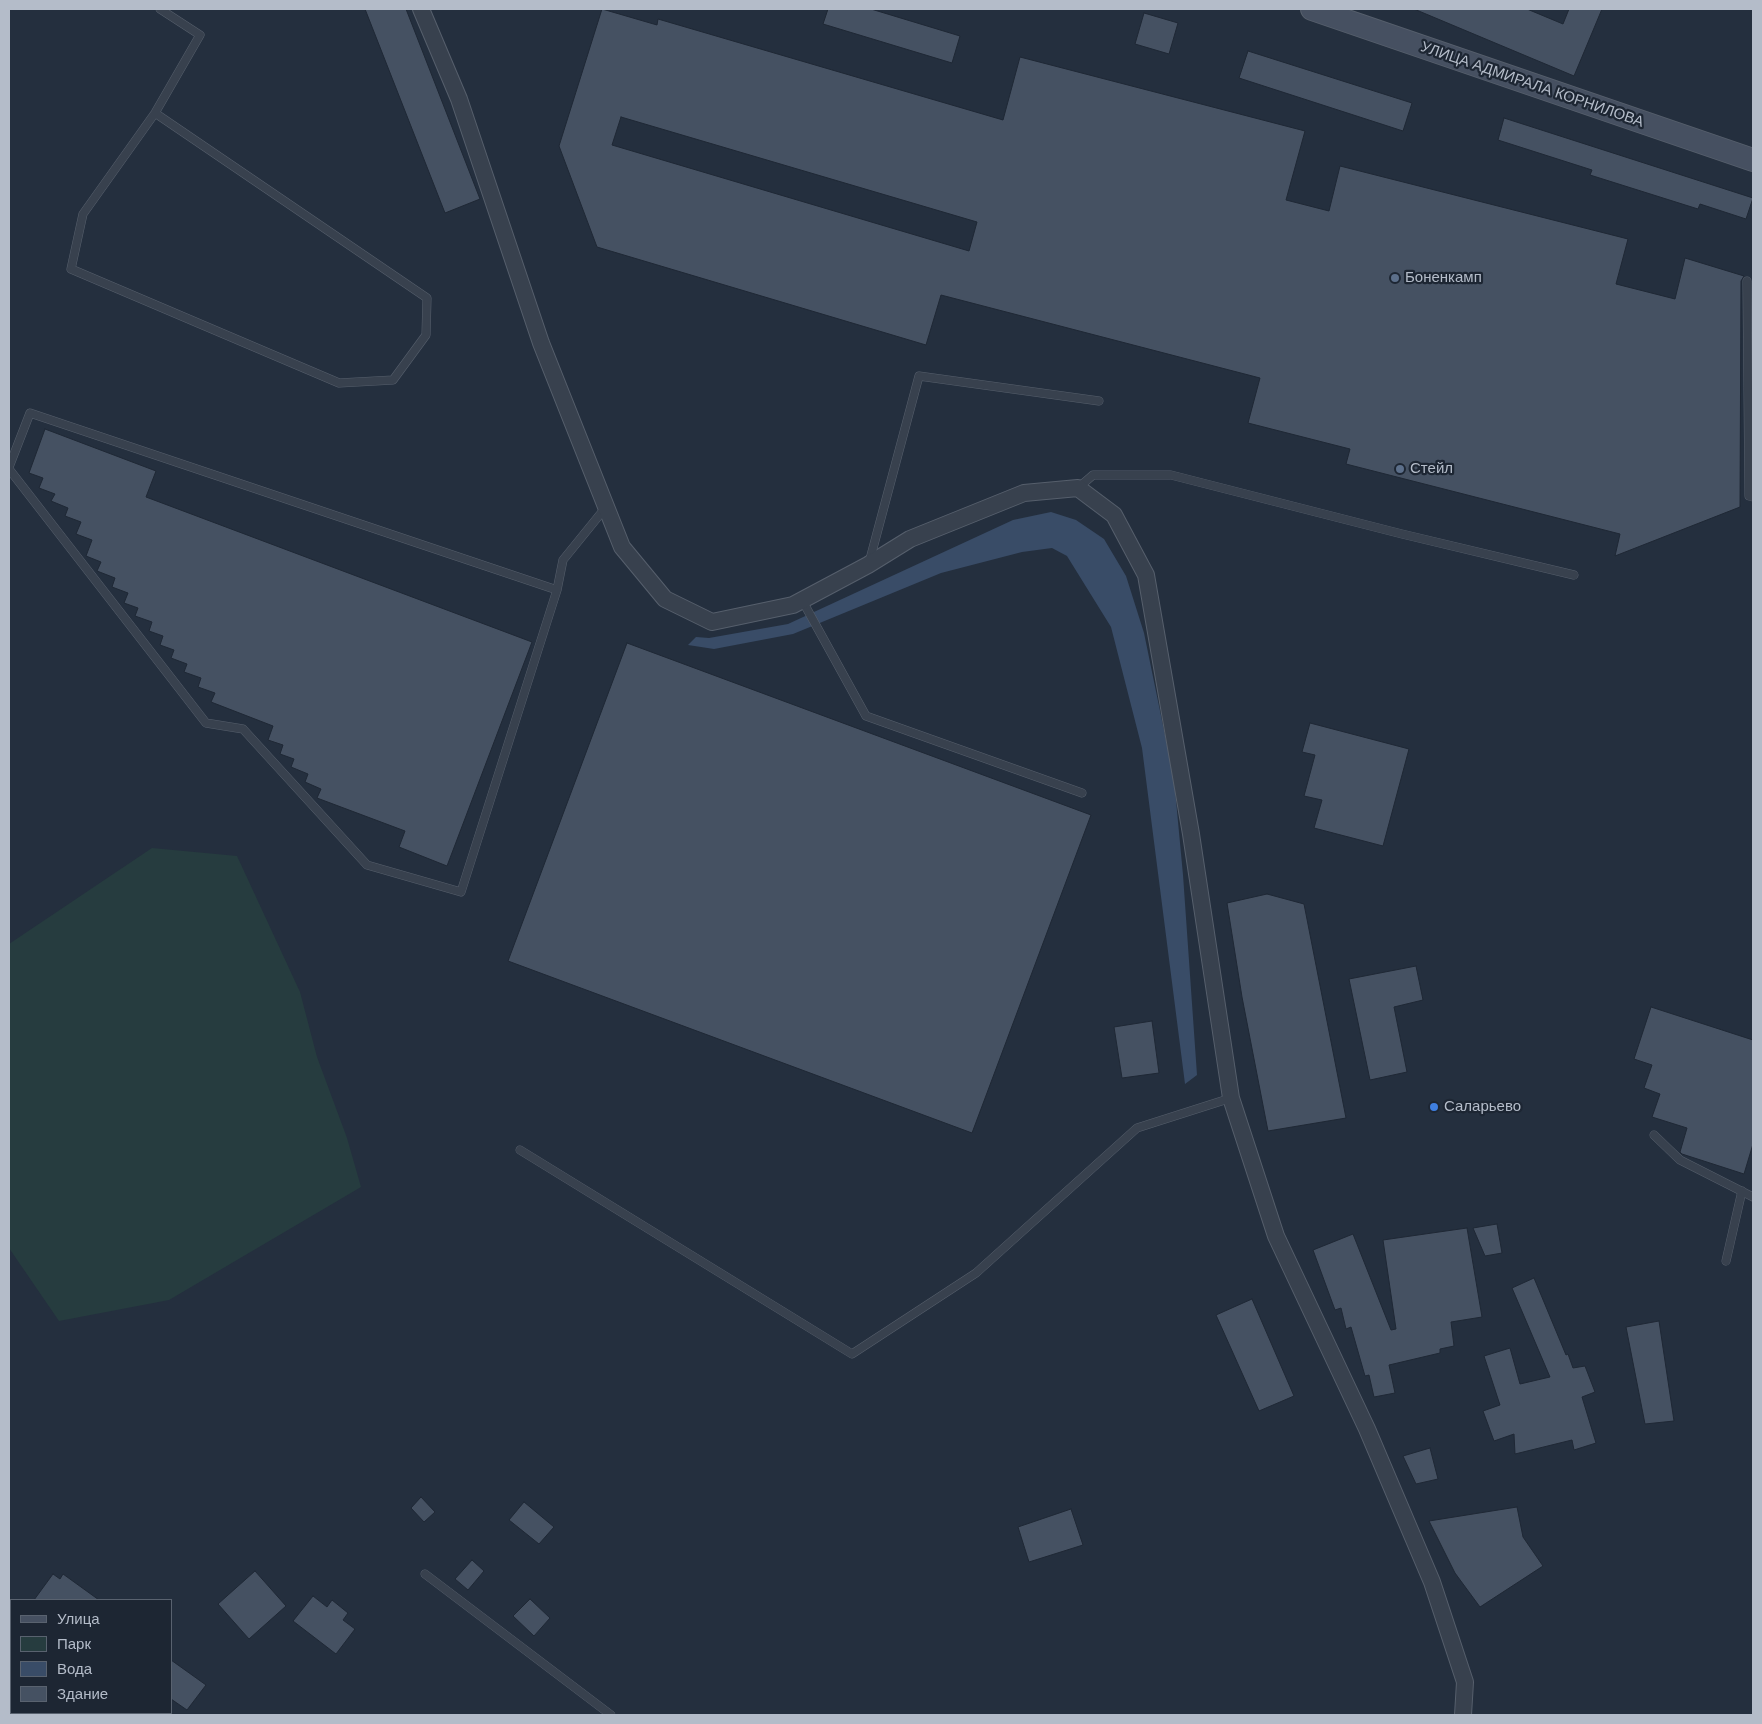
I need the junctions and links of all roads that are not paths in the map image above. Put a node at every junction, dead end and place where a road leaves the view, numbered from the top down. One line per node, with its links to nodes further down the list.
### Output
1 (160, 9): 4 (lane)
2 (421, 9): 11 (street)
3 (1312, 9): 5 (main road, УЛИЦА АДМИРАЛА КОРНИЛОВА)
4 (155, 113): 4 (lane)
5 (1753, 160)
6 (1747, 281): 10 (lane)
7 (1099, 401): 12 (lane)
8 (9, 468): 14 (lane); 14 (lane)
9 (1078, 488): 12 (street); 13 (lane); 17 (street)
10 (1753, 497)
11 (606, 507): 14 (lane); 15 (street)
12 (868, 565): 15 (street)
13 (1574, 575)
14 (557, 590)
15 (802, 600): 16 (lane)
16 (1082, 793)
17 (1231, 1098): 19 (lane); 25 (street)
18 (1654, 1135): 20 (lane)
19 (520, 1150)
20 (1742, 1191): 21 (lane); 22 (lane)
21 (1753, 1197)
22 (1726, 1261)
23 (424, 1574): 24 (lane)
24 (610, 1715)
25 (1463, 1715)

